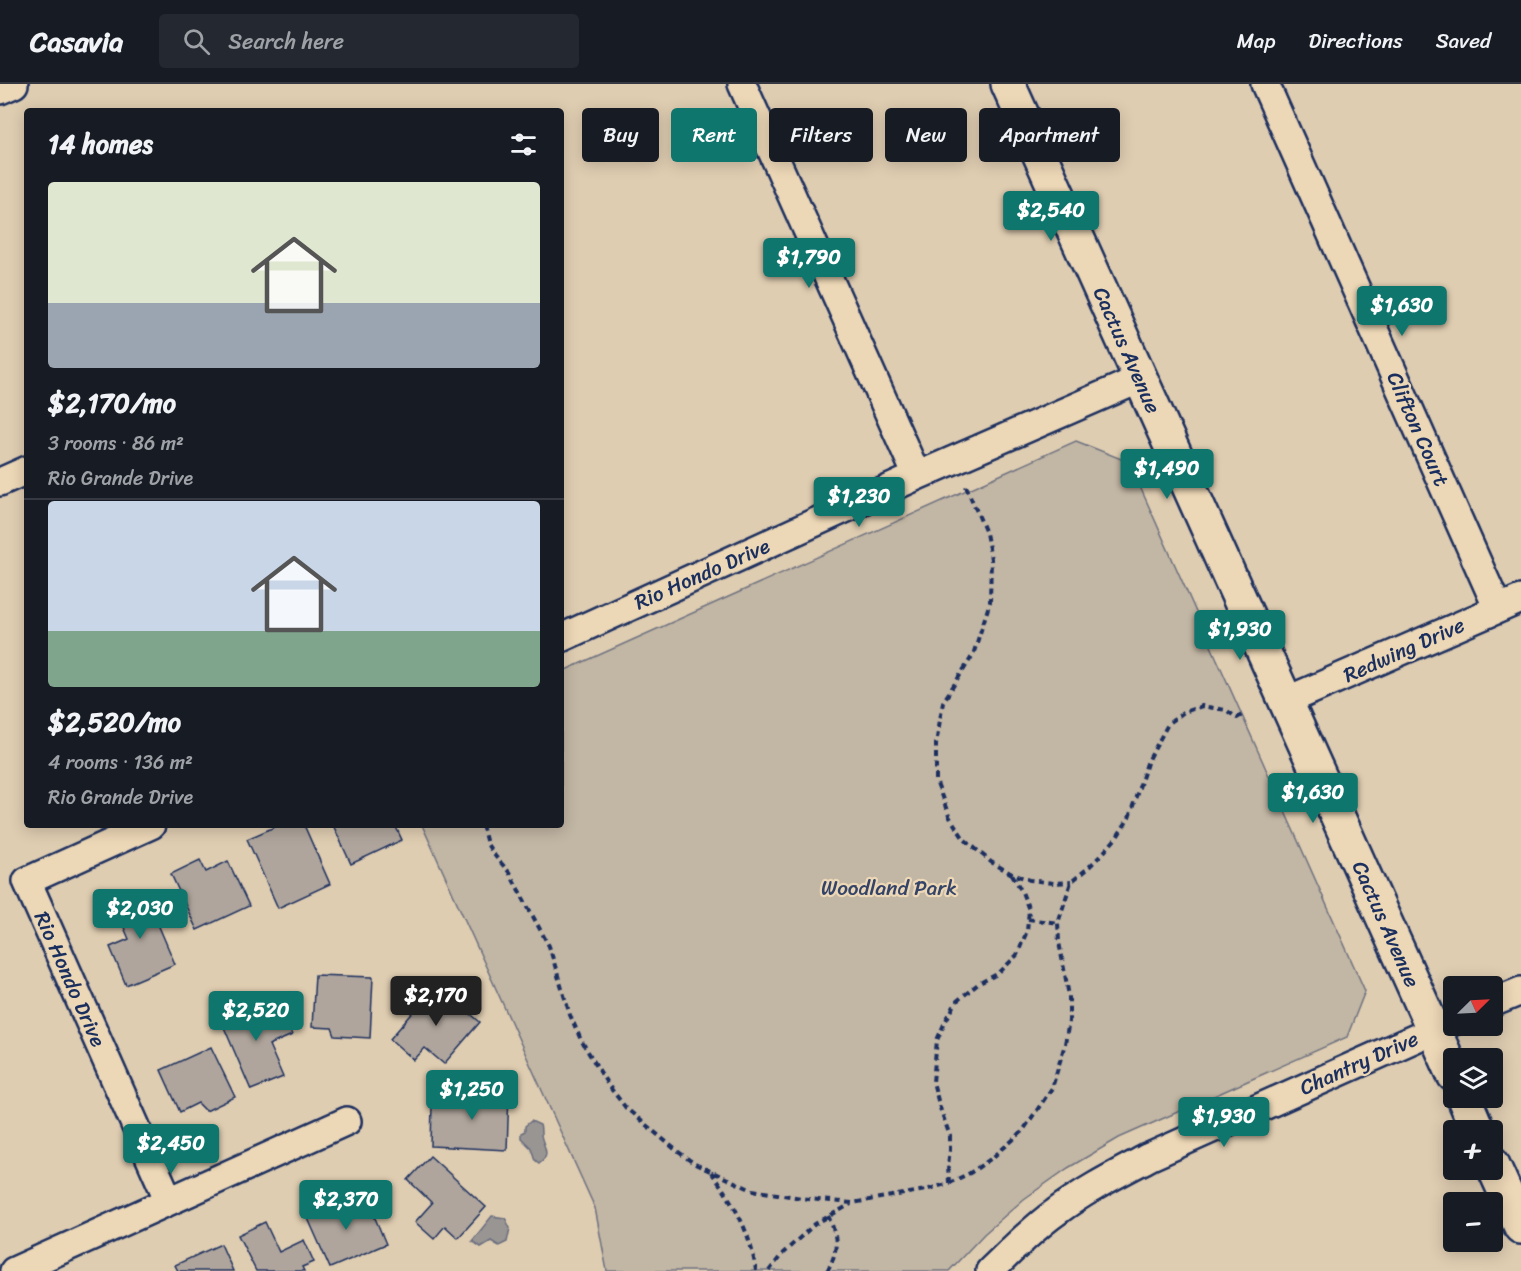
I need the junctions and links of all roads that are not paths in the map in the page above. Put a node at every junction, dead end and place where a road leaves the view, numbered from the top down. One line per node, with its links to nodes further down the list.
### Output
1 (14, 84): 5 (street)
2 (742, 84): 8 (street)
3 (1008, 84): 6 (main road, Cactus Avenue)
4 (1266, 84): 10 (street, Clifton Court)
5 (0, 90)
6 (1140, 379): 8 (street, Rio Hondo Drive); 12 (main road, Cactus Avenue)
7 (24, 471): 9 (street)
8 (917, 476): 11 (street, Rio Hondo Drive)
9 (0, 482)
10 (1510, 604): 12 (street, Redwing Drive)
11 (564, 638)
12 (1286, 701): 16 (main road, Cactus Avenue)
13 (144, 828): 19 (street, Rio Hondo Drive)
14 (1521, 991): 15 (street)
15 (1503, 998)
16 (1443, 1025): 22 (street, Chantry Drive)
17 (347, 1121): 19 (street)
18 (1500, 1180): 20 (main road)
19 (169, 1201): 21 (street)
20 (1521, 1227)
21 (14, 1271)
22 (990, 1271)

